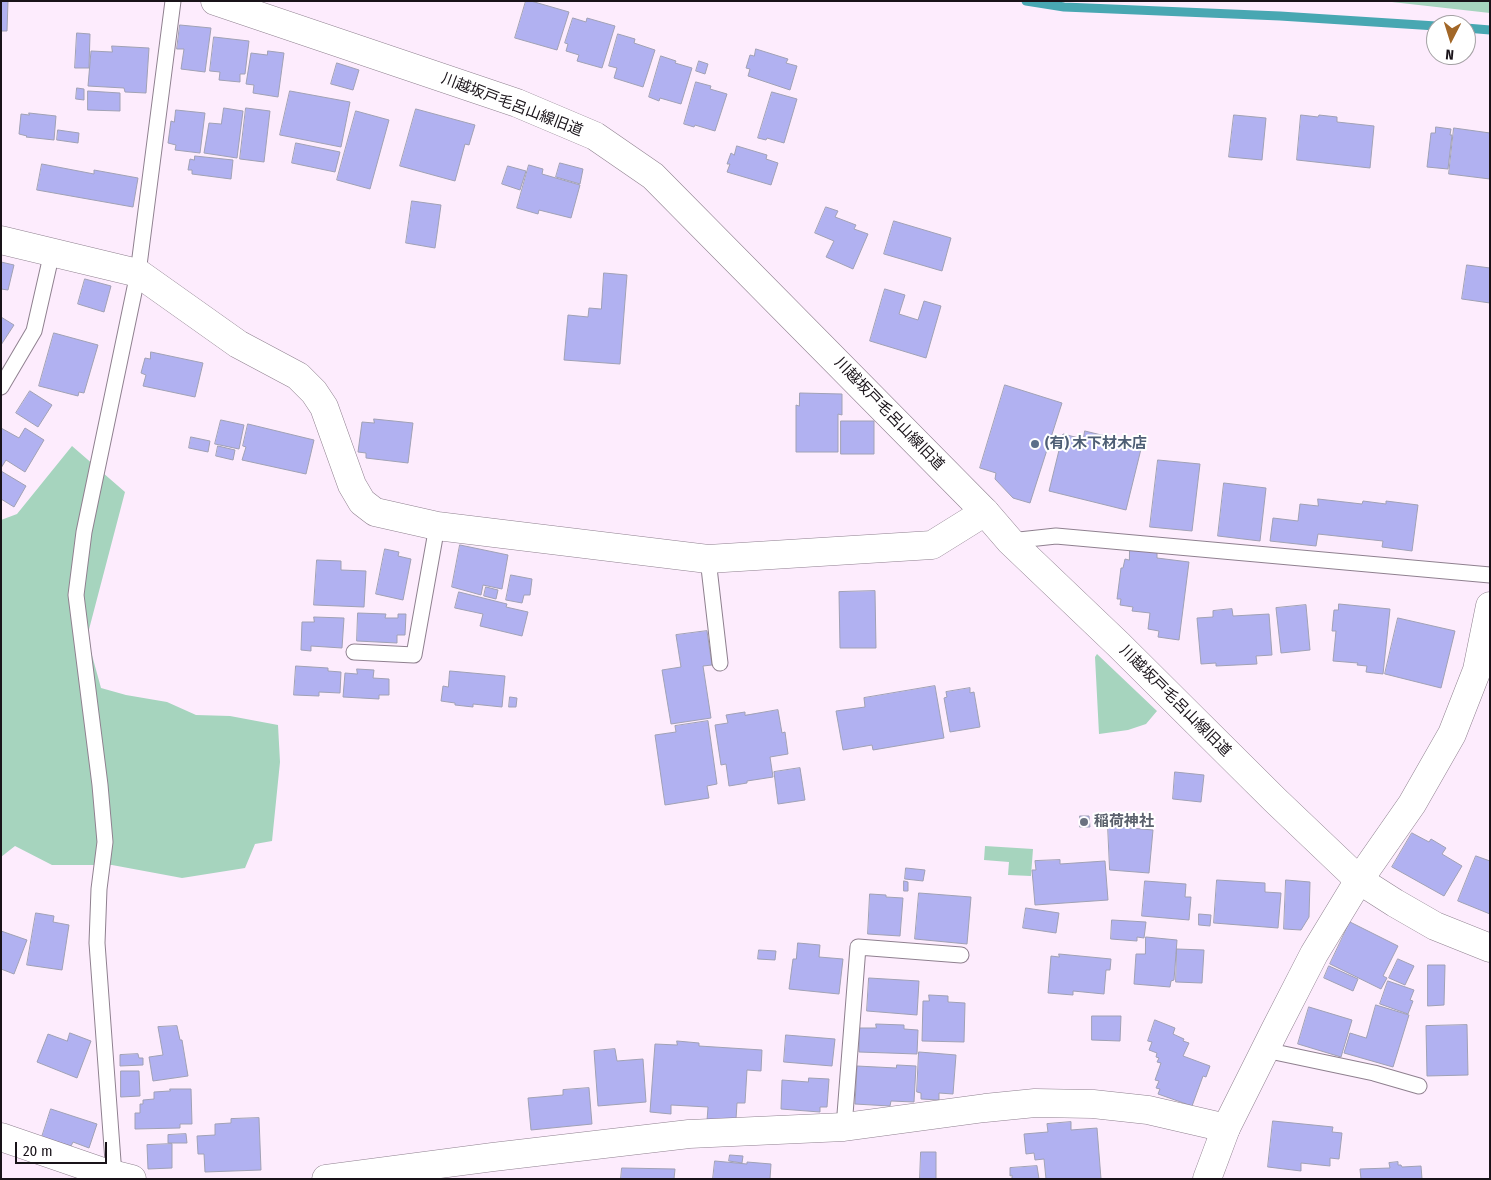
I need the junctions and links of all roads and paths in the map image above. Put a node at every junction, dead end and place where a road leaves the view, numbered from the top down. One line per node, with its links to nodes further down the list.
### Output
1 (173, 1): 5 (lane)
2 (214, 1): 7 (street, 川越坂戸毛呂山線旧道)
3 (1, 240): 4 (street)
4 (52, 252): 5 (street); 6 (lane)
5 (138, 273): 8 (street); 23 (lane)
6 (1, 387)
7 (985, 512): 9 (street, 川越坂戸毛呂山線旧道); 10 (street)
8 (438, 526): 10 (street); 13 (lane)
9 (1010, 540): 11 (lane); 15 (street, 川越坂戸毛呂山線旧道)
10 (708, 559): 14 (lane)
11 (1490, 575)
12 (1489, 612): 15 (street)
13 (354, 652)
14 (720, 663)
15 (1359, 880): 16 (street, 川越坂戸毛呂山線旧道); 18 (street)
16 (1490, 948)
17 (961, 954): 20 (lane)
18 (1265, 1050): 19 (lane); 21 (street)
19 (1420, 1086)
20 (844, 1127): 21 (street); 24 (street)
21 (1226, 1128): 25 (street)
22 (1, 1138): 23 (street)
23 (111, 1176)
24 (326, 1179)
25 (1207, 1179)

